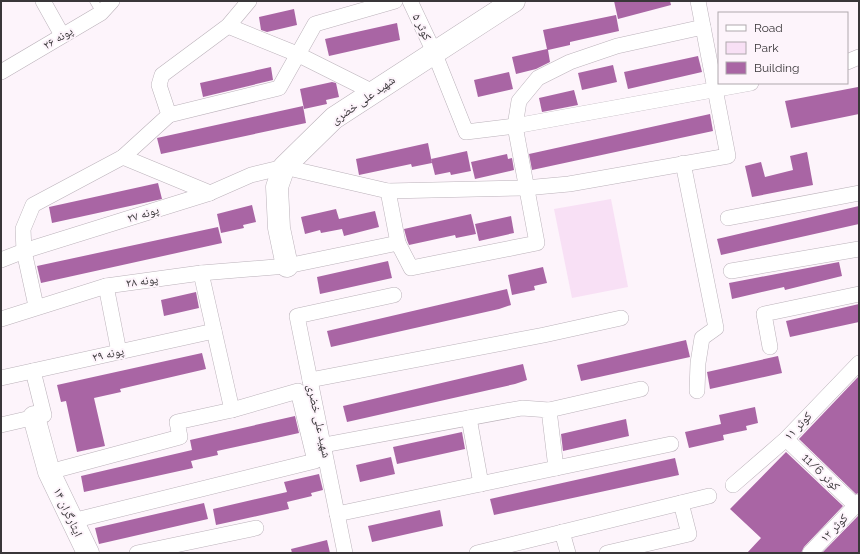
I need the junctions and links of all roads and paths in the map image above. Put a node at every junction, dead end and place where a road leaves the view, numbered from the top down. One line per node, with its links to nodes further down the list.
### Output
1 (43, 1): 11 (street)
2 (112, 1): 8 (street, پونه ۲۶)
3 (249, 1): 9 (street)
4 (395, 1): 13 (street)
5 (410, 1): 12 (street, کوثر ۵)
6 (514, 1): 12 (street, شهید علی خضری)
7 (698, 1): 10 (street)
8 (98, 7): 11 (street, پونه ۲۶)
9 (228, 26): 13 (street); 20 (street)
10 (703, 27): 18 (street); 21 (street)
11 (62, 35): 16 (street, پونه ۲۶)
12 (434, 52): 19 (street, شهید علی خضری); 21 (street, کوثر ۵)
13 (297, 54): 19 (street); 20 (street)
14 (859, 56): 15 (street)
15 (848, 62)
16 (1, 72)
17 (746, 84): 18 (street)
18 (716, 90): 21 (street); 23 (street)
19 (373, 92): 24 (street, شهید علی خضری)
20 (169, 115): 22 (street)
21 (515, 126): 25 (street)
22 (123, 157): 27 (street); 32 (street)
23 (683, 163): 25 (street); 51 (street)
24 (284, 167): 26 (street); 27 (street, پونه ۲۷); 34 (street, شهید علی خضری)
25 (525, 188): 26 (street); 30 (street)
26 (388, 191): 30 (street)
27 (210, 193): 32 (street, پونه ۲۷)
28 (859, 193): 29 (street)
29 (728, 218)
30 (398, 243): 34 (street, پونه ۲۸)
31 (859, 249): 35 (street)
32 (24, 250): 33 (street, پونه ۲۷); 40 (street)
33 (1, 260)
34 (287, 266): 36 (street, پونه ۲۸)
35 (731, 271)
36 (201, 273): 37 (street, پونه ۲۸); 43 (street)
37 (106, 286): 40 (street, پونه ۲۸); 45 (street)
38 (394, 294): 49 (street, شهید علی خضری)
39 (859, 294): 44 (street)
40 (36, 306): 42 (street, پونه ۲۸)
41 (621, 318): 49 (street)
42 (1, 319)
43 (214, 331): 45 (street, پونه ۲۹); 52 (street)
44 (770, 347)
45 (119, 352): 47 (street, پونه ۲۹)
46 (859, 363): 57 (street, کوثر ۱۱)
47 (33, 371): 48 (street, پونه ۲۹); 54 (street)
48 (1, 378)
49 (310, 380): 59 (street, شهید علی خضری)
50 (641, 389): 53 (street)
51 (697, 391)
52 (232, 410): 61 (street); 68 (street)
53 (549, 410): 55 (street); 60 (street)
54 (34, 417): 56 (street); 61 (street, ایثارگران ۱۴)
55 (469, 418): 59 (street); 62 (street)
56 (1, 425)
57 (786, 439): 63 (street, کوثر ۱۱); 66 (street, کوثر 11/6)
58 (671, 444): 60 (street)
59 (324, 445): 67 (street, شهید علی خضری)
60 (556, 468): 62 (street)
61 (49, 472): 68 (street, ایثارگران ۱۴)
62 (481, 484): 67 (street)
63 (733, 485)
64 (710, 496): 65 (street)
65 (681, 503): 70 (street); 76 (street)
66 (857, 504): 77 (street, کوثر ۱۲)
67 (337, 514): 73 (street, شهید علی خضری)
68 (72, 521): 71 (street, ایثارگران ۱۴)
69 (256, 528): 72 (street)
70 (562, 532): 74 (street); 75 (street)
71 (88, 553)
72 (137, 553)
73 (345, 553)
74 (477, 553)
75 (568, 553)
76 (606, 553)
77 (810, 553)

